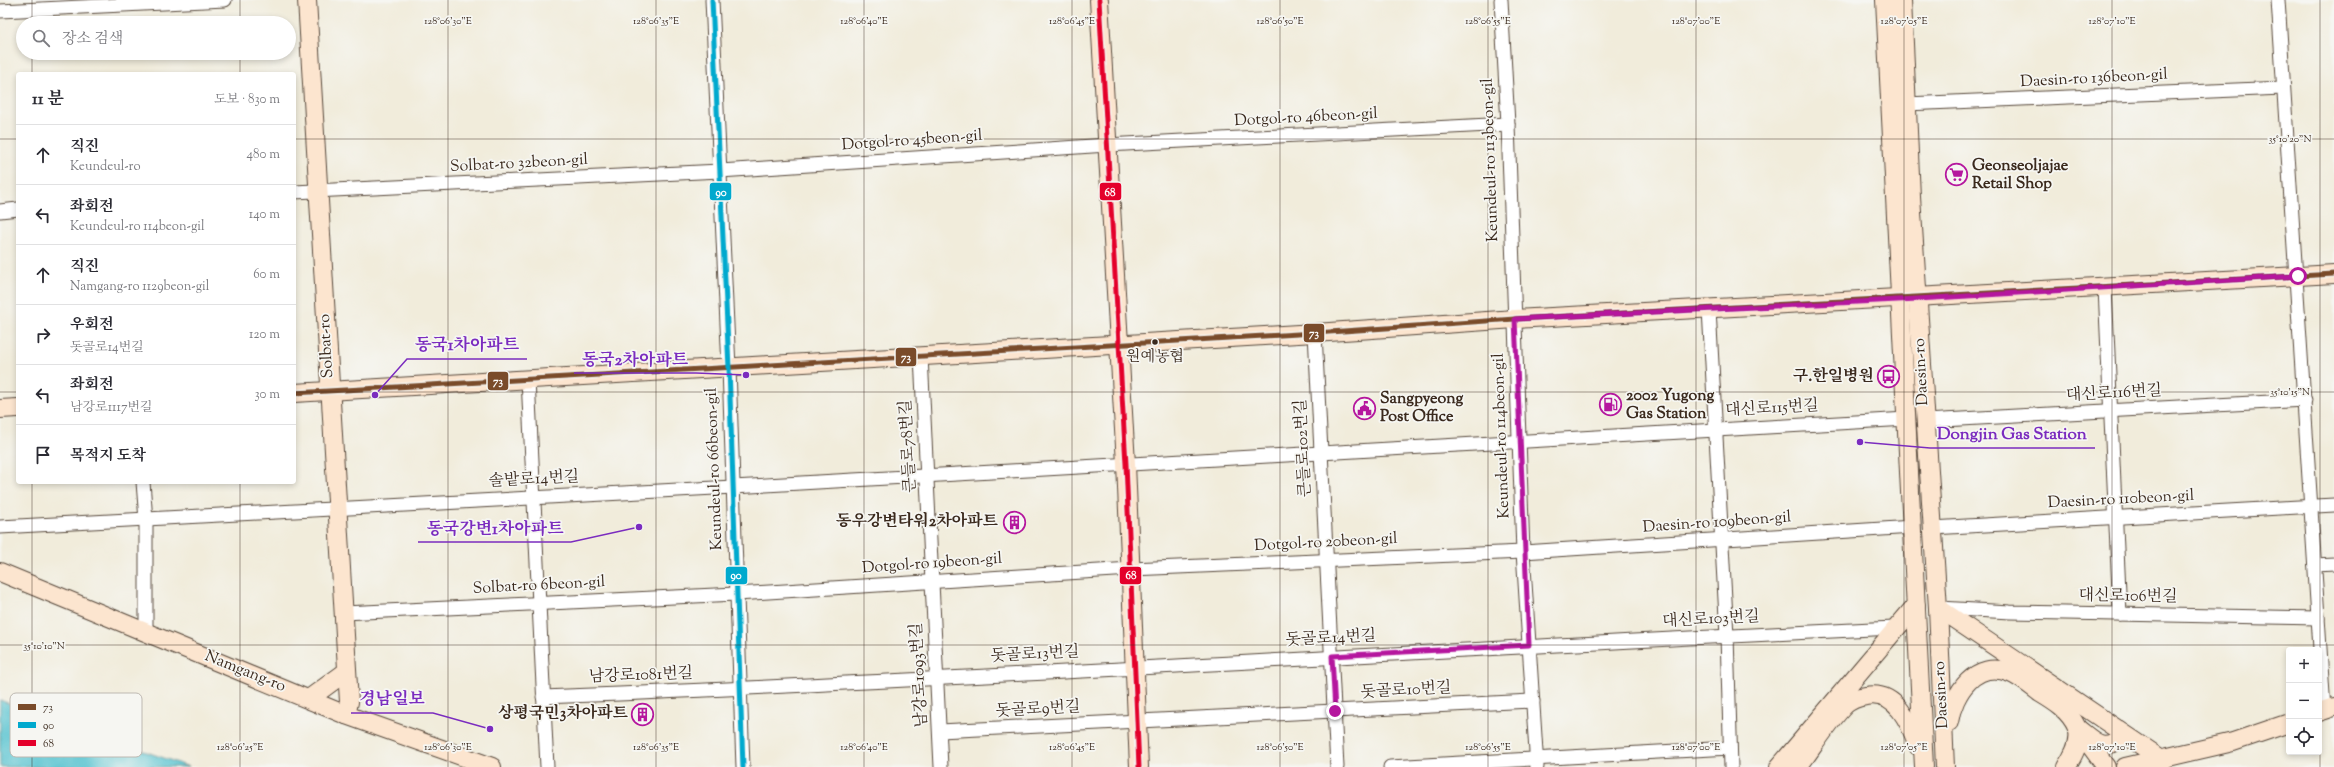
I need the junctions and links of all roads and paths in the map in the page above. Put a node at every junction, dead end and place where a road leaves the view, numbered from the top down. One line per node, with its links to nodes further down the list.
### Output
1 (224, 0): 9 (street)
2 (307, 0): 15 (street, Solbat-ro)
3 (712, 0): 14 (street, Keundeul-ro 66beon-gil)
4 (1098, 0): 13 (street)
5 (1501, 0): 12 (street, Keundeul-ro 113beon-gil)
6 (1885, 0): 22 (street, Daesin-ro)
7 (1902, 0): 11 (street, Daesin-ro)
8 (2278, 0): 10 (street)
9 (0, 11)
10 (2283, 88): 11 (street, Daesin-ro 136beon-gil); 20 (street)
11 (1906, 104): 22 (street, Daesin-ro)
12 (1508, 124): 13 (street, Dotgol-ro 46beon-gil); 24 (street, Keundeul-ro 113beon-gil)
13 (1107, 145): 14 (street, Dotgol-ro 45beon-gil); 26 (street)
14 (720, 171): 15 (street, Solbat-ro 32beon-gil); 28 (street, Keundeul-ro 66beon-gil)
15 (320, 190): 16 (street, Solbat-ro 32beon-gil); 30 (street, Solbat-ro)
16 (296, 192)
17 (16, 210): 18 (street)
18 (0, 211)
19 (2334, 274): 20 (street)
20 (2298, 276): 21 (street); 32 (street)
21 (2105, 288): 22 (street); 35 (street)
22 (1910, 299): 23 (street); 36 (street, Daesin-ro); 37 (street, Daesin-ro)
23 (1709, 309): 24 (street); 38 (street)
24 (1515, 319): 25 (street); 39 (street, Keundeul-ro 114beon-gil)
25 (1315, 333): 26 (street); 40 (street, 큰들로102번길)
26 (1119, 344): 27 (street); 41 (street)
27 (921, 356): 28 (street); 42 (street, 큰들로78번길)
28 (729, 368): 29 (street); 44 (street, Keundeul-ro 66beon-gil)
29 (528, 379): 30 (street); 45 (street)
30 (329, 390): 31 (street); 48 (street, Solbat-ro)
31 (296, 392)
32 (2305, 400): 35 (street, 대신로116번길); 47 (street)
33 (16, 408): 34 (street)
34 (0, 409)
35 (2110, 411): 37 (street, 대신로116번길); 49 (street)
36 (1907, 419): 38 (street, 대신로115번길); 52 (street, Daesin-ro)
37 (1925, 421): 53 (street, Daesin-ro)
38 (1714, 430): 39 (street, 대신로115번길); 54 (street)
39 (1519, 441): 40 (street, 대신로115번길); 55 (street, Keundeul-ro 114beon-gil)
40 (1321, 453): 41 (street, 대신로115번길); 56 (street, 큰들로102번길)
41 (1126, 464): 42 (street, 솔밭로14번길); 59 (street)
42 (927, 476): 44 (street, 솔밭로14번길); 61 (street, 큰들로78번길)
43 (143, 484): 50 (street)
44 (733, 487): 45 (street, 솔밭로14번길); 62 (street, Keundeul-ro 66beon-gil)
45 (534, 497): 48 (street, 솔밭로14번길); 63 (street)
46 (2334, 505): 47 (street, Daesin-ro 110beon-gil)
47 (2312, 506): 49 (street, Daesin-ro 110beon-gil); 58 (street)
48 (337, 509): 50 (street, 솔밭로14번길); 66 (street, Solbat-ro)
49 (2115, 517): 53 (street, Daesin-ro 110beon-gil); 67 (street)
50 (146, 520): 51 (street, 솔밭로14번길); 70 (street)
51 (0, 527)
52 (1913, 527): 54 (street, Daesin-ro 109beon-gil); 64 (street, Daesin-ro)
53 (1932, 528): 65 (street, Daesin-ro)
54 (1722, 540): 55 (street, Daesin-ro 109beon-gil); 71 (street)
55 (1523, 552): 56 (street, Dotgol-ro 20beon-gil); 72 (street, Keundeul-ro 114beon-gil)
56 (1327, 560): 59 (street, Dotgol-ro 20beon-gil); 73 (street, 큰들로102번길)
57 (2334, 564): 58 (street)
58 (2315, 565): 68 (street)
59 (1131, 569): 61 (street, Dotgol-ro 19beon-gil); 74 (street)
60 (0, 572): 70 (street, Namgang-ro)
61 (932, 582): 62 (street, Dotgol-ro 19beon-gil); 76 (street, 남강로1093번길)
62 (736, 594): 63 (street, Solbat-ro 6beon-gil); 77 (street, Keundeul-ro 66beon-gil)
63 (539, 604): 66 (street, Solbat-ro 6beon-gil); 78 (street)
64 (1916, 605): 69 (street); 93 (street, Daesin-ro)
65 (1938, 608): 67 (street, 대신로106번길); 88 (street); 90 (street, Daesin-ro)
66 (344, 613): 75 (street, Solbat-ro)
67 (2120, 614): 68 (street, 대신로106번길)
68 (2318, 618): 81 (street)
69 (1895, 628): 71 (street, 대신로103번길); 102 (street)
70 (146, 632): 79 (street, Namgang-ro)
71 (1727, 636): 72 (street, 대신로103번길); 89 (street)
72 (1529, 645): 73 (street, 돗골로14번길); 80 (street, Keundeul-ro 114beon-gil)
73 (1332, 656): 74 (street, 돗골로14번길); 82 (street, 큰들로102번길)
74 (1135, 667): 76 (street, 돗골로13번길); 84 (street)
75 (347, 671): 79 (street); 83 (street, Solbat-ro)
76 (937, 678): 77 (street, 돗골로13번길); 87 (street, 남강로1093번길)
77 (740, 689): 78 (street, 남강로1081번길); 96 (street, Keundeul-ro 66beon-gil)
78 (543, 697): 95 (street)
79 (310, 698): 83 (street, Namgang-ro)
80 (1533, 701): 82 (street, 돗골로10번길); 92 (street, Keundeul-ro 114beon-gil)
81 (2326, 710)
82 (1335, 711): 84 (street, 돗골로10번길); 99 (street, 큰들로102번길)
83 (346, 715): 94 (street, Namgang-ro)
84 (1137, 722): 87 (street, 돗골로9번길); 98 (street)
85 (2286, 724): 91 (street)
86 (2077, 728): 88 (street); 90 (street); 104 (street); 105 (street)
87 (940, 731): 97 (street, 남강로1093번길)
88 (2122, 735): 91 (street); 106 (street)
89 (1730, 748): 92 (street); 101 (street)
90 (1945, 760)
91 (2163, 760): 107 (street)
92 (1536, 763): 100 (street)
93 (1924, 765): 103 (street)
94 (492, 767)
95 (547, 767)
96 (743, 767)
97 (941, 767)
98 (1139, 767)
99 (1337, 767)
100 (1390, 767)
101 (1731, 767)
102 (1779, 767)
103 (1798, 767)
104 (2066, 767)
105 (2106, 767)
106 (2111, 767)
107 (2125, 767)

